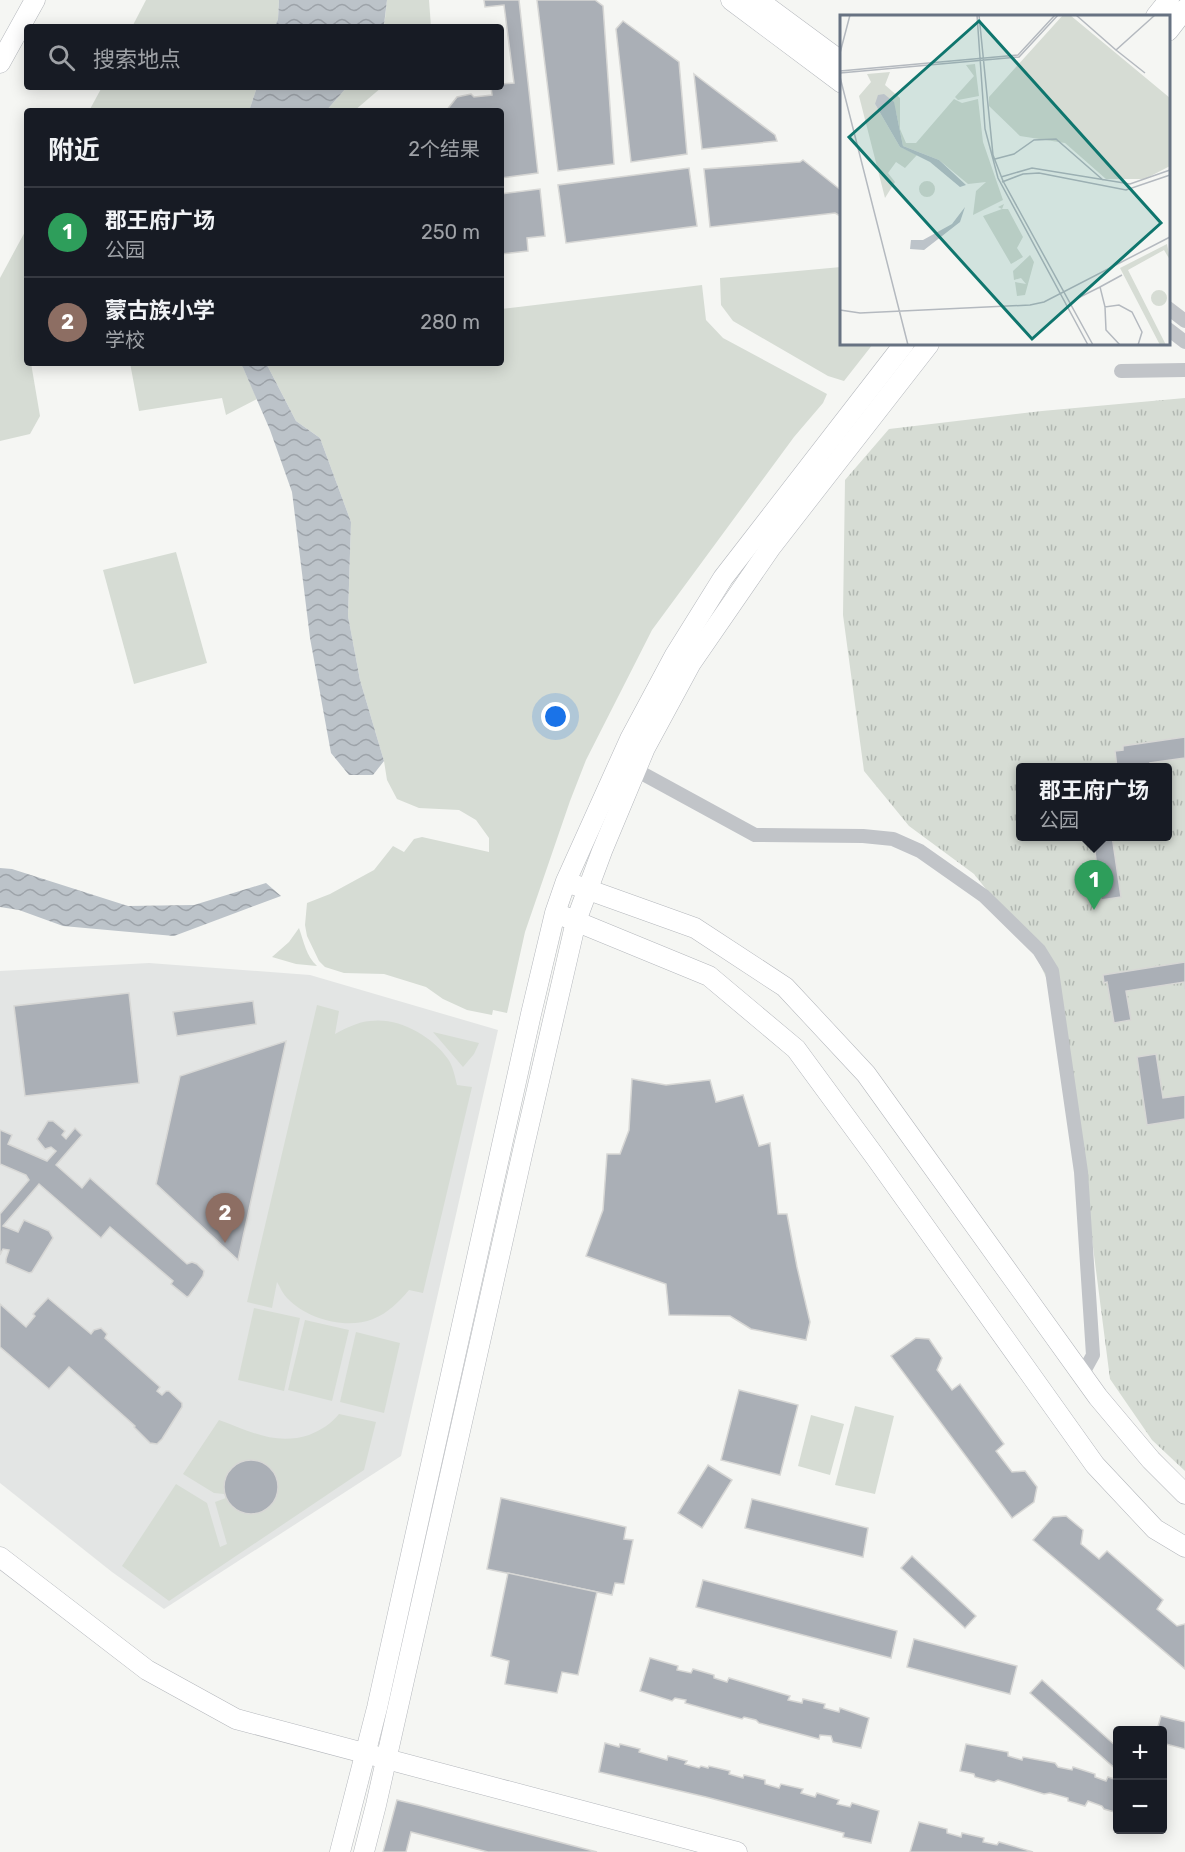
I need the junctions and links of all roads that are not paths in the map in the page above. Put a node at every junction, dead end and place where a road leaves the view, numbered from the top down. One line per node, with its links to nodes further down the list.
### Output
1 (35, 0): 9 (street)
2 (731, 0): 10 (street)
3 (758, 0): 8 (street)
4 (1169, 0): 6 (street)
5 (1185, 9): 7 (street)
6 (1157, 15)
7 (1170, 28)
8 (840, 61)
9 (0, 63)
10 (840, 82)
11 (1170, 310): 12 (street)
12 (1185, 321)
13 (1170, 331): 14 (street)
14 (1185, 342)
15 (903, 345): 20 (street)
16 (928, 345): 19 (street)
17 (1185, 370): 18 (street)
18 (1121, 371)
19 (636, 770): 21 (street); 24 (street)
20 (566, 881): 21 (street); 22 (street)
21 (587, 890): 23 (street); 24 (street)
22 (555, 913): 23 (street); 28 (street)
23 (576, 921): 26 (street); 29 (street)
24 (1082, 1375): 25 (street)
25 (1185, 1494)
26 (1185, 1547)
27 (0, 1557): 28 (street)
28 (366, 1754): 29 (street); 30 (street)
29 (387, 1759): 31 (street); 32 (street)
30 (340, 1852)
31 (364, 1852)
32 (737, 1852)

